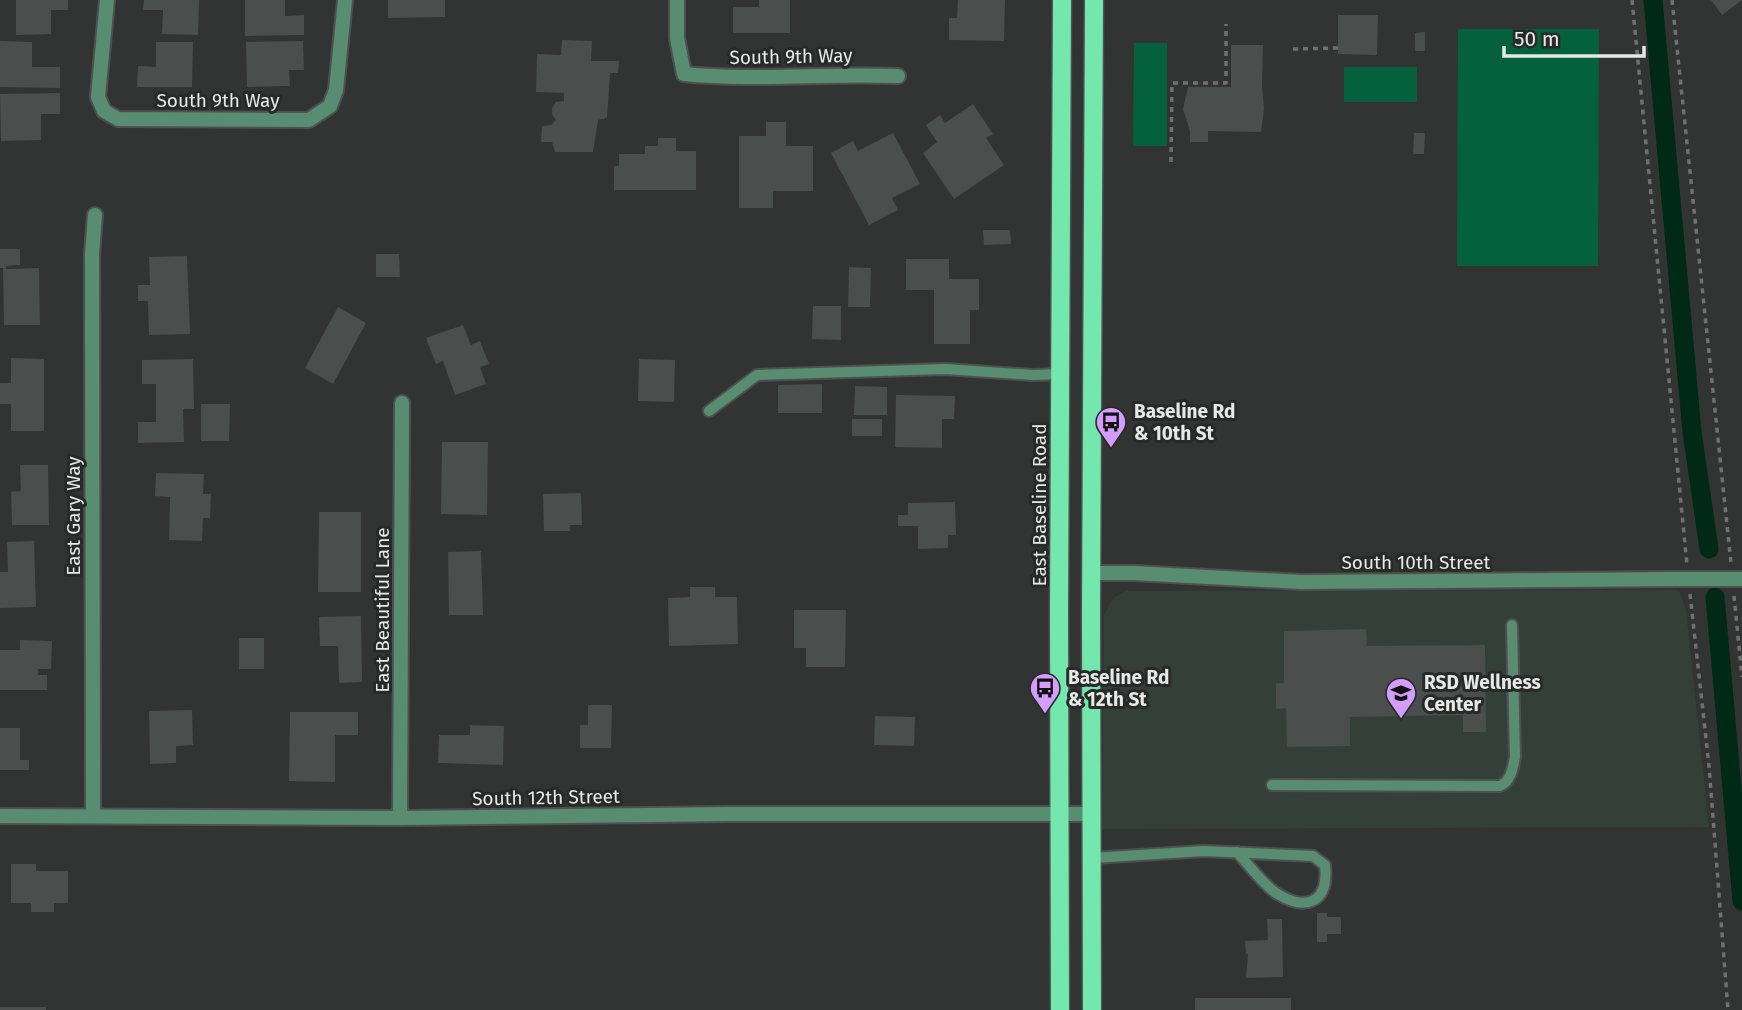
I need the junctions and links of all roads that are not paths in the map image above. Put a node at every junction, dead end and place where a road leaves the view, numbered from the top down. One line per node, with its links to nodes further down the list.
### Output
1 (107, 0): 2 (street, South 9th Way)
2 (345, 0)
3 (677, 0): 6 (street, South 9th Way)
4 (1062, 0): 7 (main road, East Baseline Road)
5 (1094, 0): 8 (main road)
6 (898, 76)
7 (1062, 164): 8 (main road); 10 (main road, East Baseline Road)
8 (1094, 164): 14 (main road)
9 (95, 215): 21 (street, East Gary Way)
10 (1060, 374): 12 (lane); 13 (main road, East Baseline Road)
11 (402, 403): 22 (street, East Beautiful Lane)
12 (709, 411)
13 (1059, 572): 14 (main road); 18 (main road, East Baseline Road)
14 (1091, 573): 15 (street, South 10th Street, bridge); 19 (main road)
15 (1742, 579)
16 (1512, 625): 17 (lane)
17 (1272, 785)
18 (1061, 814): 19 (street, South 12th Street); 22 (street, South 12th Street); 25 (main road, East Baseline Road)
19 (1092, 814): 24 (main road)
20 (0, 816): 21 (street, South 12th Street)
21 (93, 816): 22 (street, South 12th Street)
22 (400, 818)
23 (1237, 852): 23 (lane); 24 (lane)
24 (1092, 858): 26 (main road)
25 (1060, 1010)
26 (1092, 1010)

